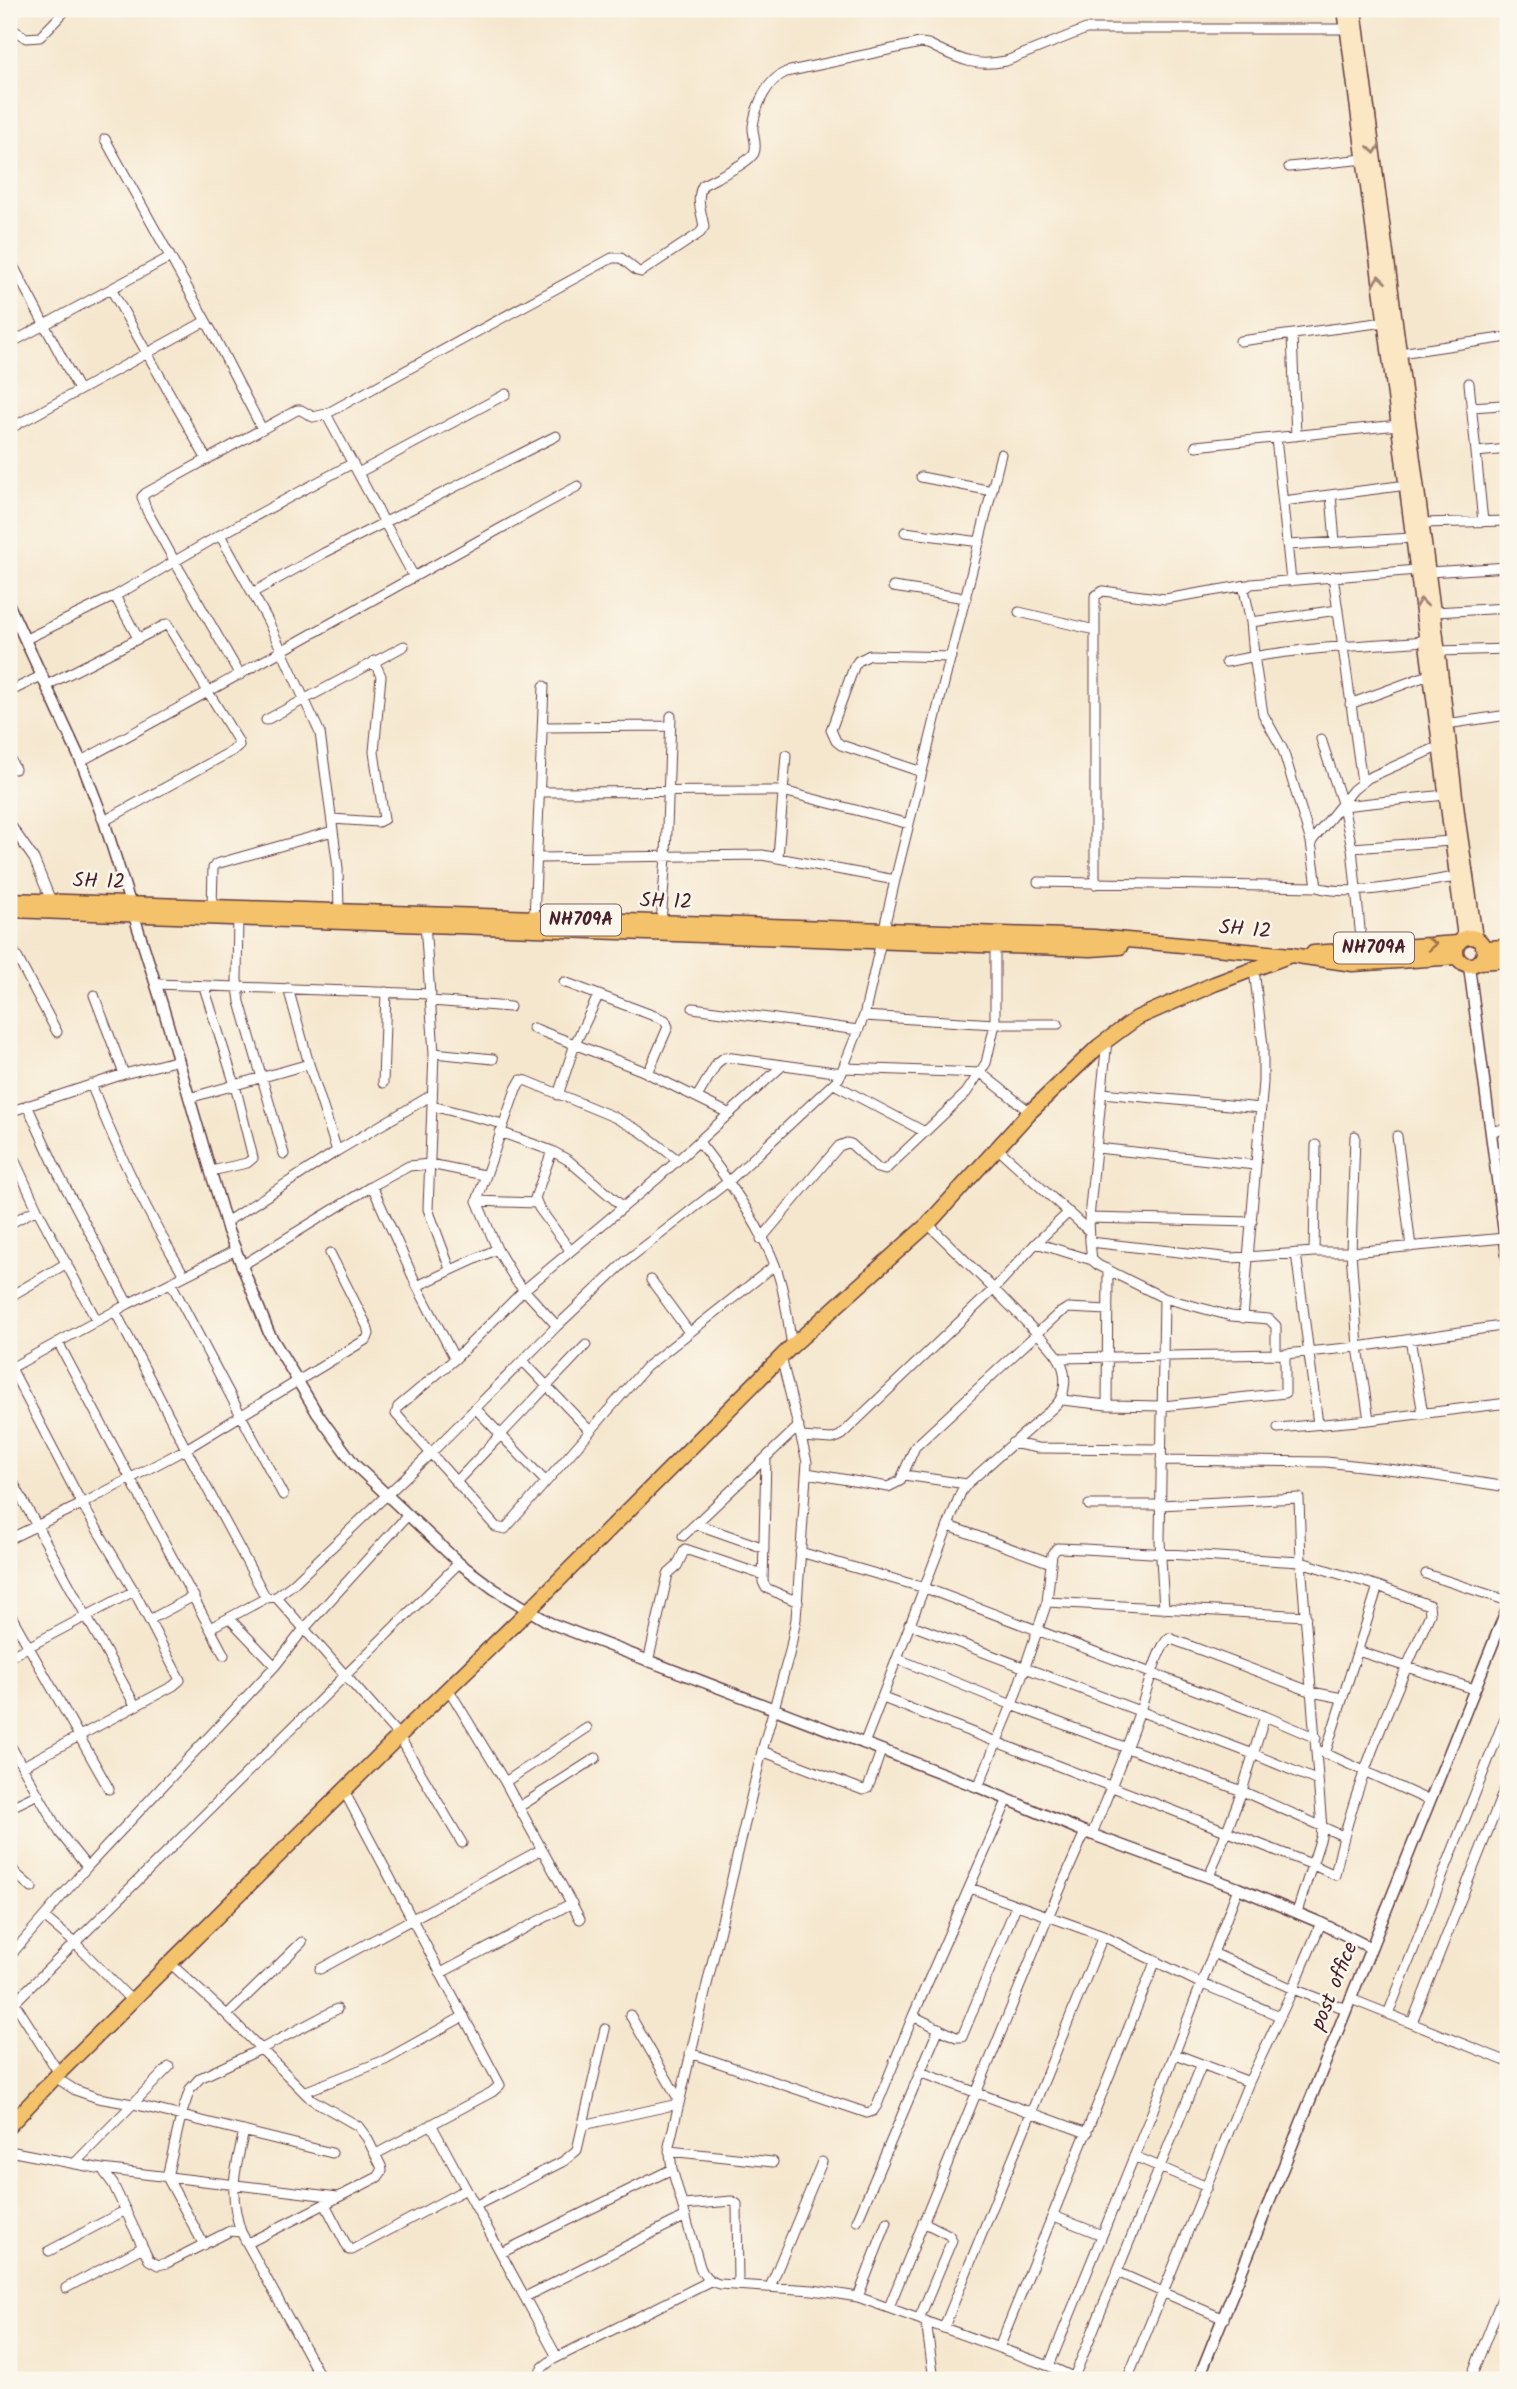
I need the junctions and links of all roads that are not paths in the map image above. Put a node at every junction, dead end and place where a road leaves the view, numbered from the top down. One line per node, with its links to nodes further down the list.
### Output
1 (67, 9): 4 (street)
2 (1345, 9): 5 (main road)
3 (1355, 9): 5 (main road)
4 (9, 27)
5 (1352, 28): 7 (main road); 20 (main road, one-way to 20); 26 (street)
6 (105, 139): 9 (street)
7 (1364, 159): 8 (street); 12 (main road, one-way to 7)
8 (1289, 167)
9 (170, 257): 11 (street); 13 (street)
10 (9, 258): 14 (street)
11 (111, 289): 14 (street); 19 (street)
12 (1385, 322): 15 (street); 27 (main road)
13 (208, 325): 19 (street); 29 (street)
14 (46, 326): 18 (street); 22 (street)
15 (1292, 334): 17 (street); 31 (street)
16 (1508, 337): 20 (street)
17 (1240, 341)
18 (9, 344)
19 (147, 352): 22 (street); 37 (street)
20 (1400, 353): 49 (main road)
21 (1469, 383): 24 (street)
22 (79, 390): 28 (street)
23 (506, 394): 39 (street)
24 (1471, 407): 25 (street); 35 (street)
25 (1508, 408)
26 (326, 414): 29 (street); 38 (street)
27 (1398, 425): 31 (street); 41 (main road)
28 (9, 429)
29 (262, 429): 37 (street)
30 (556, 436): 48 (street)
31 (1296, 436): 32 (street)
32 (1276, 438): 33 (street); 45 (street)
33 (1196, 446)
34 (1508, 449): 35 (street)
35 (1476, 452): 47 (street)
36 (1002, 454): 43 (street)
37 (207, 460): 56 (street)
38 (353, 463): 39 (street); 51 (street)
39 (358, 473): 48 (street)
40 (921, 477): 43 (street)
41 (1407, 485): 44 (street); 49 (main road)
42 (578, 486): 59 (street)
43 (992, 491): 53 (street)
44 (1331, 495): 45 (street); 54 (street)
45 (1283, 501): 55 (street)
46 (1508, 521): 47 (street)
47 (1483, 522): 49 (street)
48 (385, 523): 59 (street); 64 (street)
49 (1417, 523): 52 (main road); 58 (main road)
50 (905, 532): 53 (street)
51 (220, 535): 56 (street); 64 (street)
52 (1413, 538): 54 (street); 58 (main road)
53 (980, 542): 66 (street)
54 (1335, 542): 55 (street)
55 (1287, 545): 61 (street)
56 (175, 562): 65 (street); 87 (street)
57 (1508, 568): 58 (street)
58 (1423, 571): 60 (street); 71 (main road); 76 (main road, one-way to 58)
59 (413, 575): 80 (street)
60 (1333, 576): 61 (street); 69 (street)
61 (1291, 581): 62 (street)
62 (1247, 585): 72 (street); 73 (street)
63 (893, 587): 66 (street)
64 (252, 593): 80 (street)
65 (116, 596): 74 (street); 75 (street)
66 (966, 598): 83 (street)
67 (9, 605): 75 (street)
68 (1508, 608): 71 (street)
69 (1338, 610): 72 (street); 78 (street)
70 (1019, 612): 73 (street)
71 (1434, 612): 81 (main road)
72 (1251, 622): 82 (street)
73 (1095, 629): 125 (street)
74 (138, 638): 88 (street); 91 (street)
75 (26, 639): 88 (street)
76 (1426, 641): 78 (street); 86 (main road)
77 (404, 646): 84 (street)
78 (1342, 647): 82 (street); 93 (street)
79 (1508, 649): 81 (street)
80 (282, 651): 87 (street); 92 (street)
81 (1438, 651): 86 (main road)
82 (1254, 656): 85 (street); 117 (street)
83 (951, 657): 104 (street); 104 (street)
84 (374, 662): 92 (street); 111 (street)
85 (1226, 662)
86 (1434, 673): 93 (street); 96 (main road); 99 (main road)
87 (240, 675): 91 (street)
88 (45, 680): 90 (street); 102 (street)
89 (544, 686): 97 (street)
90 (9, 692)
91 (209, 693): 102 (street); 112 (street)
92 (304, 698): 95 (street); 111 (street)
93 (1350, 704): 105 (street)
94 (1508, 715): 96 (street)
95 (266, 720)
96 (1446, 724): 143 (main road)
97 (543, 727): 107 (street); 108 (street)
98 (1321, 739): 110 (street)
99 (1440, 746): 105 (street); 109 (main road)
100 (786, 755): 106 (street)
101 (9, 757): 103 (street)
102 (81, 761): 112 (street)
103 (15, 769)
104 (922, 772): 114 (street)
105 (1362, 782): 110 (street)
106 (783, 791): 108 (street); 114 (street); 120 (street)
107 (540, 792): 108 (street); 121 (street)
108 (668, 792): 119 (street)
109 (1445, 795): 110 (street); 116 (main road)
110 (1343, 806): 117 (street); 118 (street)
111 (332, 819): 115 (street)
112 (104, 821): 132 (street)
113 (9, 823): 129 (street)
114 (909, 824): 123 (street)
115 (333, 831): 130 (street); 133 (street)
116 (1451, 841): 118 (street); 122 (main road)
117 (1311, 842): 126 (street)
118 (1352, 848): 127 (street)
119 (666, 856): 120 (street); 121 (street); 137 (street)
120 (778, 857): 123 (street)
121 (538, 858): 135 (street)
122 (1457, 877): 127 (street); 143 (main road)
123 (895, 880): 138 (street)
124 (1038, 882): 125 (street)
125 (1096, 884): 126 (street)
126 (1317, 887): 127 (street)
127 (1356, 890): 142 (street)
128 (9, 900): 129 (main road, SH 12 / NH709A)
129 (51, 901): 132 (main road, SH 12 / NH709A)
130 (212, 907): 132 (main road, SH 12 / NH709A); 134 (main road, SH 12 / NH709A)
131 (9, 910): 132 (main road, SH 12 / NH709A)
132 (131, 910): 134 (main road, SH 12 / NH709A); 148 (street)
133 (339, 912): 134 (main road, SH 12 / NH709A); 136 (main road, SH 12 / NH709A)
134 (238, 913): 136 (main road, SH 12 / NH709A); 150 (street)
135 (534, 919): 136 (main road, SH 12 / NH709A); 137 (main road, SH 12 / NH709A)
136 (425, 920): 138 (main road, SH 12 / NH709A); 155 (street)
137 (660, 923): 138 (main road, SH 12 / NH709A)
138 (882, 936): 139 (main road, SH 12 / NH709A); 158 (street)
139 (995, 940): 144 (main road, SH 12 / NH709A); 159 (street)
140 (9, 942): 163 (street)
141 (1508, 947): 143 (main road, SH 12 / NH709A)
142 (1362, 949): 143 (main road, SH 12 / NH709A, one-way to 143); 144 (main road, SH 12 / NH709A)
143 (1470, 950): 144 (main road, SH 12 / NH709A); 145 (main road, SH 12 / NH709A); 194 (street)
144 (1291, 955): 146 (main road)
145 (1508, 960)
146 (1254, 969): 164 (main road); 187 (street)
147 (564, 982): 154 (street)
148 (156, 984): 149 (street); 168 (street)
149 (204, 986): 150 (street); 179 (street)
150 (238, 988): 151 (street); 175 (street)
151 (288, 988): 152 (street); 169 (street)
152 (386, 992): 155 (street); 176 (street)
153 (94, 995): 174 (street)
154 (598, 996): 165 (street); 172 (street)
155 (431, 997): 156 (street); 166 (street)
156 (510, 1007)
157 (693, 1008): 162 (street)
158 (864, 1016): 159 (street); 162 (street)
159 (995, 1024): 160 (street); 173 (street)
160 (1058, 1024)
161 (533, 1028): 165 (street)
162 (858, 1030): 171 (street)
163 (57, 1032)
164 (1107, 1040): 180 (street); 189 (main road)
165 (575, 1044): 172 (street); 182 (street)
166 (434, 1053): 167 (street); 181 (street)
167 (493, 1059)
168 (179, 1060): 174 (street); 184 (street)
169 (309, 1064): 175 (street); 203 (street)
170 (782, 1066): 171 (street); 183 (street); 190 (street)
171 (843, 1070): 173 (street); 178 (street)
172 (648, 1073): 183 (street)
173 (981, 1073): 189 (street); 193 (street)
174 (124, 1074): 177 (street)
175 (262, 1078): 179 (street); 204 (street)
176 (383, 1083)
177 (90, 1084): 185 (street); 245 (street)
178 (835, 1084): 193 (street); 210 (street)
179 (235, 1085): 184 (street); 208 (street)
180 (1102, 1093): 187 (street); 201 (street)
181 (432, 1095): 186 (street); 203 (street)
182 (558, 1095): 191 (street); 205 (street)
183 (697, 1097): 190 (street)
184 (189, 1098): 208 (street)
185 (27, 1105): 188 (street); 253 (street)
186 (432, 1106): 191 (street); 206 (street)
187 (1261, 1108): 207 (street)
188 (9, 1112)
189 (1030, 1112): 200 (main road)
190 (730, 1114): 197 (street)
191 (502, 1128): 202 (street); 209 (street)
192 (1508, 1128): 194 (street)
193 (925, 1132): 225 (street)
194 (1491, 1132): 213 (street)
195 (1355, 1136): 233 (street)
196 (1397, 1136): 228 (street)
197 (699, 1142): 205 (street); 210 (street)
198 (1316, 1145): 232 (street)
199 (9, 1148): 216 (street)
200 (997, 1148): 217 (street); 222 (main road)
201 (1097, 1148): 207 (street); 218 (street)
202 (552, 1151): 214 (street); 215 (street)
203 (337, 1152): 219 (street)
204 (284, 1154)
205 (678, 1160): 215 (street)
206 (430, 1164): 209 (street); 211 (street); 243 (street)
207 (1255, 1165): 220 (street)
208 (211, 1171): 219 (street)
209 (484, 1175): 212 (street)
210 (729, 1181): 225 (street); 259 (street)
211 (372, 1186): 241 (street); 248 (street)
212 (477, 1201): 214 (street); 229 (street)
213 (1505, 1201): 224 (street)
214 (536, 1203): 231 (street)
215 (622, 1206): 231 (street)
216 (37, 1209): 221 (street); 240 (street)
217 (1069, 1212): 223 (street); 227 (street)
218 (1089, 1218): 220 (street); 223 (street)
219 (226, 1222): 230 (street)
220 (1252, 1222): 236 (street)
221 (9, 1224)
222 (928, 1224): 249 (street); 266 (main road)
223 (1089, 1231): 226 (street)
224 (1505, 1238): 228 (street); 237 (street)
225 (761, 1239): 242 (street)
226 (1090, 1242): 236 (street); 238 (street)
227 (1036, 1243): 238 (street); 249 (street)
228 (1411, 1247): 233 (street)
229 (497, 1249): 243 (street); 250 (street)
230 (236, 1250): 241 (street); 245 (street)
231 (570, 1250): 250 (street)
232 (1314, 1252): 233 (street); 235 (street)
233 (1351, 1252): 265 (street)
234 (330, 1253): 275 (street)
235 (1296, 1254): 236 (street); 267 (street)
236 (1248, 1258): 256 (street)
237 (1508, 1258): 239 (street)
238 (1092, 1260): 244 (street)
239 (1508, 1263)
240 (67, 1264): 251 (street); 257 (street)
241 (241, 1266): 275 (street)
242 (774, 1266): 260 (street); 266 (street)
243 (450, 1269): 248 (street)
244 (1108, 1269): 252 (street); 254 (street)
245 (184, 1275): 247 (street)
246 (651, 1280): 260 (street)
247 (171, 1283): 253 (street); 283 (street)
248 (416, 1286): 272 (street)
249 (994, 1289): 261 (street); 290 (street)
250 (524, 1290): 259 (street); 272 (street)
251 (9, 1297)
252 (1164, 1298): 256 (street); 270 (street)
253 (128, 1304): 255 (street)
254 (1108, 1310): 261 (street); 269 (street)
255 (115, 1311): 257 (street); 293 (street)
256 (1243, 1318): 268 (street)
257 (97, 1321): 263 (street)
258 (1508, 1325): 262 (street)
259 (557, 1326): 273 (street)
260 (689, 1332): 288 (street)
261 (1036, 1333): 271 (street); 299 (street)
262 (1410, 1339): 265 (street); 282 (street)
263 (58, 1342): 274 (street); 300 (street)
264 (586, 1345): 276 (street)
265 (1358, 1347): 267 (street); 284 (street)
266 (787, 1351): 286 (street); 333 (main road)
267 (1308, 1352): 268 (street); 285 (street)
268 (1281, 1354): 270 (street); 280 (street)
269 (1107, 1356): 270 (street); 271 (street); 279 (street)
270 (1164, 1357): 280 (street)
271 (1059, 1358): 277 (street)
272 (456, 1359): 294 (street)
273 (523, 1360): 276 (street); 281 (street)
274 (10, 1368): 307 (street)
275 (297, 1382): 283 (street); 305 (street)
276 (547, 1386): 288 (street); 289 (street)
277 (1062, 1400): 279 (street); 291 (street)
278 (1508, 1403): 282 (street)
279 (1107, 1405): 280 (street)
280 (1163, 1406): 292 (street)
281 (475, 1408): 289 (street); 294 (street)
282 (1423, 1414): 284 (street)
283 (243, 1416): 293 (street); 306 (street)
284 (1369, 1420): 285 (street)
285 (1318, 1424): 287 (street)
286 (799, 1426): 290 (street); 295 (street)
287 (1278, 1428)
288 (590, 1431): 302 (street)
289 (500, 1434): 301 (street); 302 (street)
290 (801, 1437): 297 (street)
291 (1012, 1443): 292 (street); 303 (street)
292 (1161, 1448): 296 (street)
293 (186, 1449): 300 (street); 328 (street)
294 (431, 1453): 301 (street); 305 (street)
295 (766, 1458): 311 (street); 316 (street)
296 (1161, 1460): 304 (street); 309 (street)
297 (807, 1474): 299 (street); 317 (street)
298 (9, 1475): 312 (street)
299 (904, 1475): 303 (street)
300 (130, 1478): 307 (street); 327 (street)
301 (456, 1482): 302 (street)
302 (546, 1482)
303 (967, 1484): 313 (street)
304 (1508, 1487)
305 (386, 1495): 310 (street); 328 (street)
306 (283, 1496)
307 (82, 1504): 312 (street); 326 (street)
308 (1089, 1505): 309 (street)
309 (1160, 1505): 318 (street); 319 (street)
310 (408, 1515): 320 (street); 341 (street)
311 (696, 1524): 314 (street); 316 (street)
312 (35, 1525): 315 (street); 335 (street)
313 (949, 1527): 321 (street); 325 (street)
314 (683, 1536)
315 (9, 1539)
316 (764, 1548): 323 (street)
317 (800, 1552): 325 (street); 329 (street)
318 (1161, 1554): 319 (street); 321 (street); 332 (street)
319 (1301, 1562): 324 (street); 336 (street)
320 (459, 1563): 333 (street); 353 (street)
321 (1051, 1563): 330 (street)
322 (1426, 1574): 331 (street)
323 (762, 1575): 329 (street); 348 (street)
324 (1378, 1586): 344 (street); 350 (street)
325 (925, 1587): 339 (street); 342 (street)
326 (134, 1591): 335 (street); 338 (street)
327 (194, 1596): 338 (street); 340 (street)
328 (271, 1598): 337 (street); 341 (street)
329 (798, 1602): 361 (street)
330 (1047, 1602): 332 (street); 342 (street)
331 (1508, 1603): 354 (street, post office)
332 (1164, 1609): 336 (street)
333 (529, 1610): 348 (street); 355 (main road)
334 (9, 1612): 343 (street)
335 (86, 1616): 343 (street); 359 (street)
336 (1306, 1616): 356 (street)
337 (229, 1618): 340 (street); 349 (street)
338 (149, 1620): 359 (street)
339 (909, 1625): 347 (street); 351 (street)
340 (210, 1628): 345 (street)
341 (303, 1630): 349 (street); 353 (street)
342 (1037, 1630): 351 (street); 352 (street)
343 (28, 1646): 346 (street); 366 (street)
344 (1358, 1651): 350 (street); 358 (street)
345 (224, 1655)
346 (9, 1657)
347 (898, 1659): 357 (street); 360 (street)
348 (649, 1662): 361 (street)
349 (275, 1666): 401 (street)
350 (1407, 1666): 354 (street); 379 (street)
351 (1025, 1670): 360 (street); 363 (street)
352 (1152, 1674): 356 (street); 363 (street); 364 (street)
353 (344, 1675): 367 (street); 415 (street)
354 (1474, 1689): 390 (street, post office)
355 (449, 1690): 367 (main road); 382 (street)
356 (1312, 1692): 358 (street); 368 (street)
357 (883, 1698): 369 (street); 371 (street)
358 (1342, 1698): 375 (street)
359 (135, 1706): 366 (street)
360 (1012, 1706): 369 (street); 372 (street)
361 (774, 1708): 371 (street); 373 (street)
362 (1508, 1710): 430 (street)
363 (1140, 1712): 372 (street); 376 (street)
364 (1265, 1716): 368 (street); 376 (street)
365 (587, 1728): 382 (street)
366 (79, 1736): 378 (street); 385 (street)
367 (399, 1736): 386 (main road); 397 (street)
368 (1316, 1738): 375 (street)
369 (998, 1743): 383 (street); 384 (street)
370 (9, 1744): 378 (street)
371 (864, 1744): 374 (street)
372 (1126, 1749): 384 (street); 387 (street)
373 (762, 1751): 374 (street); 440 (street)
374 (881, 1751): 383 (street)
375 (1321, 1751): 379 (street); 381 (street)
376 (1253, 1754): 381 (street); 387 (street)
377 (596, 1758): 391 (street)
378 (23, 1766): 388 (street)
379 (1366, 1770): 390 (street); 396 (street)
380 (1508, 1780): 436 (street)
381 (1318, 1781): 393 (street)
382 (505, 1782): 391 (street)
383 (978, 1787): 389 (street)
384 (1111, 1787): 394 (street); 395 (street)
385 (109, 1789)
386 (344, 1791): 412 (street); 421 (main road)
387 (1241, 1791): 393 (street); 394 (street)
388 (38, 1794): 392 (street); 401 (street)
389 (1007, 1801): 395 (street); 404 (street)
390 (1430, 1801): 417 (street, post office)
391 (519, 1807): 398 (street)
392 (9, 1808)
393 (1322, 1828): 396 (street); 400 (street)
394 (1227, 1831): 400 (street); 402 (street)
395 (1089, 1833): 402 (street); 410 (street)
396 (1343, 1836): 400 (street)
397 (462, 1843)
398 (542, 1849): 406 (street); 412 (street)
399 (9, 1864): 403 (street)
400 (1311, 1864): 408 (street)
401 (87, 1867): 409 (street)
402 (1209, 1877): 405 (street)
403 (32, 1888)
404 (970, 1888): 407 (street); 434 (street)
405 (1238, 1888): 408 (street); 418 (street)
406 (572, 1903): 411 (street); 423 (street)
407 (1016, 1906): 410 (street); 437 (street)
408 (1297, 1912): 413 (street)
409 (44, 1917): 415 (street); 419 (street)
410 (1048, 1917): 414 (street); 449 (street)
411 (580, 1919)
412 (413, 1920): 422 (street); 423 (street)
413 (1321, 1923): 417 (street); 425 (street)
414 (1103, 1936): 420 (street); 452 (street)
415 (74, 1942): 426 (street); 427 (street)
416 (302, 1942): 431 (street)
417 (1371, 1948): 428 (street, post office)
418 (1213, 1953): 424 (street); 425 (street)
419 (9, 1957)
420 (1156, 1960): 424 (street); 458 (street)
421 (171, 1964): 427 (main road); 431 (street)
422 (320, 1969)
423 (441, 1973): 433 (street)
424 (1200, 1983): 435 (street); 441 (street)
425 (1293, 1989): 428 (street); 435 (street)
426 (11, 1998): 446 (street)
427 (132, 2001): 446 (main road)
428 (1349, 2004): 430 (street); 501 (street, post office)
429 (337, 2009): 439 (street)
430 (1388, 2014): 436 (street)
431 (227, 2015): 439 (street)
432 (630, 2015): 450 (street)
433 (464, 2016): 448 (street); 454 (street)
434 (913, 2016): 437 (street); 440 (street)
435 (1280, 2016): 447 (street)
436 (1412, 2024): 442 (street)
437 (939, 2028): 445 (street)
438 (605, 2029): 455 (street)
439 (261, 2049): 448 (street); 453 (street)
440 (690, 2053): 450 (street)
441 (1175, 2054): 443 (street); 463 (street)
442 (1508, 2062)
443 (1202, 2064): 447 (street); 467 (street)
444 (169, 2067): 451 (street)
445 (920, 2072): 449 (street); 481 (street)
446 (57, 2075): 451 (street); 456 (main road)
447 (1249, 2082): 472 (street)
448 (304, 2092): 462 (street)
449 (976, 2092): 452 (street); 483 (street)
450 (678, 2102): 455 (street); 460 (street)
451 (133, 2104): 453 (street); 466 (street)
452 (1032, 2112): 458 (street); 503 (street)
453 (181, 2116): 457 (street); 470 (street)
454 (431, 2124): 462 (street); 473 (street)
455 (583, 2125): 477 (street)
456 (9, 2126)
457 (244, 2131): 461 (street); 471 (street)
458 (1087, 2133): 480 (street)
459 (9, 2151): 466 (street)
460 (669, 2151): 464 (street); 469 (street)
461 (332, 2153)
462 (376, 2154): 474 (street)
463 (1134, 2156): 467 (street); 485 (street)
464 (773, 2162)
465 (822, 2162): 495 (street)
466 (74, 2164): 468 (street)
467 (1161, 2166): 472 (street); 491 (street)
468 (102, 2169): 470 (street); 478 (street)
469 (673, 2169): 476 (street); 490 (street)
470 (167, 2177): 471 (street); 487 (street)
471 (232, 2184): 474 (street); 484 (street)
472 (1207, 2187): 497 (street)
473 (466, 2189): 475 (street); 477 (street)
474 (338, 2197): 475 (street)
475 (325, 2204): 486 (street)
476 (683, 2205): 479 (street); 494 (street)
477 (475, 2206): 490 (street)
478 (126, 2210): 488 (street); 489 (street)
479 (686, 2216): 492 (street); 498 (street)
480 (1054, 2216): 485 (street); 504 (street)
481 (857, 2221)
482 (887, 2222): 499 (street)
483 (923, 2222): 500 (street); 502 (street)
484 (241, 2232): 486 (street); 487 (street)
485 (1102, 2235): 506 (street)
486 (248, 2243): 508 (street)
487 (204, 2245): 488 (street)
488 (143, 2247): 496 (street)
489 (49, 2251)
490 (501, 2253): 498 (street)
491 (1117, 2272): 497 (street); 507 (street)
492 (710, 2281): 494 (street); 505 (street)
493 (1508, 2283): 513 (street)
494 (737, 2285): 495 (street)
495 (770, 2287): 499 (street)
496 (66, 2288)
497 (1163, 2292): 501 (street); 511 (street)
498 (525, 2297): 505 (street)
499 (858, 2297): 500 (street)
500 (889, 2306): 502 (street)
501 (1224, 2319): 512 (street, post office)
502 (922, 2320): 503 (street); 510 (street)
503 (944, 2327): 504 (street)
504 (999, 2348): 506 (street)
505 (557, 2357): 509 (street)
506 (1049, 2366): 507 (street)
507 (1077, 2379)
508 (322, 2380)
509 (536, 2380)
510 (934, 2380)
511 (1127, 2380)
512 (1198, 2380)
513 (1470, 2380)

